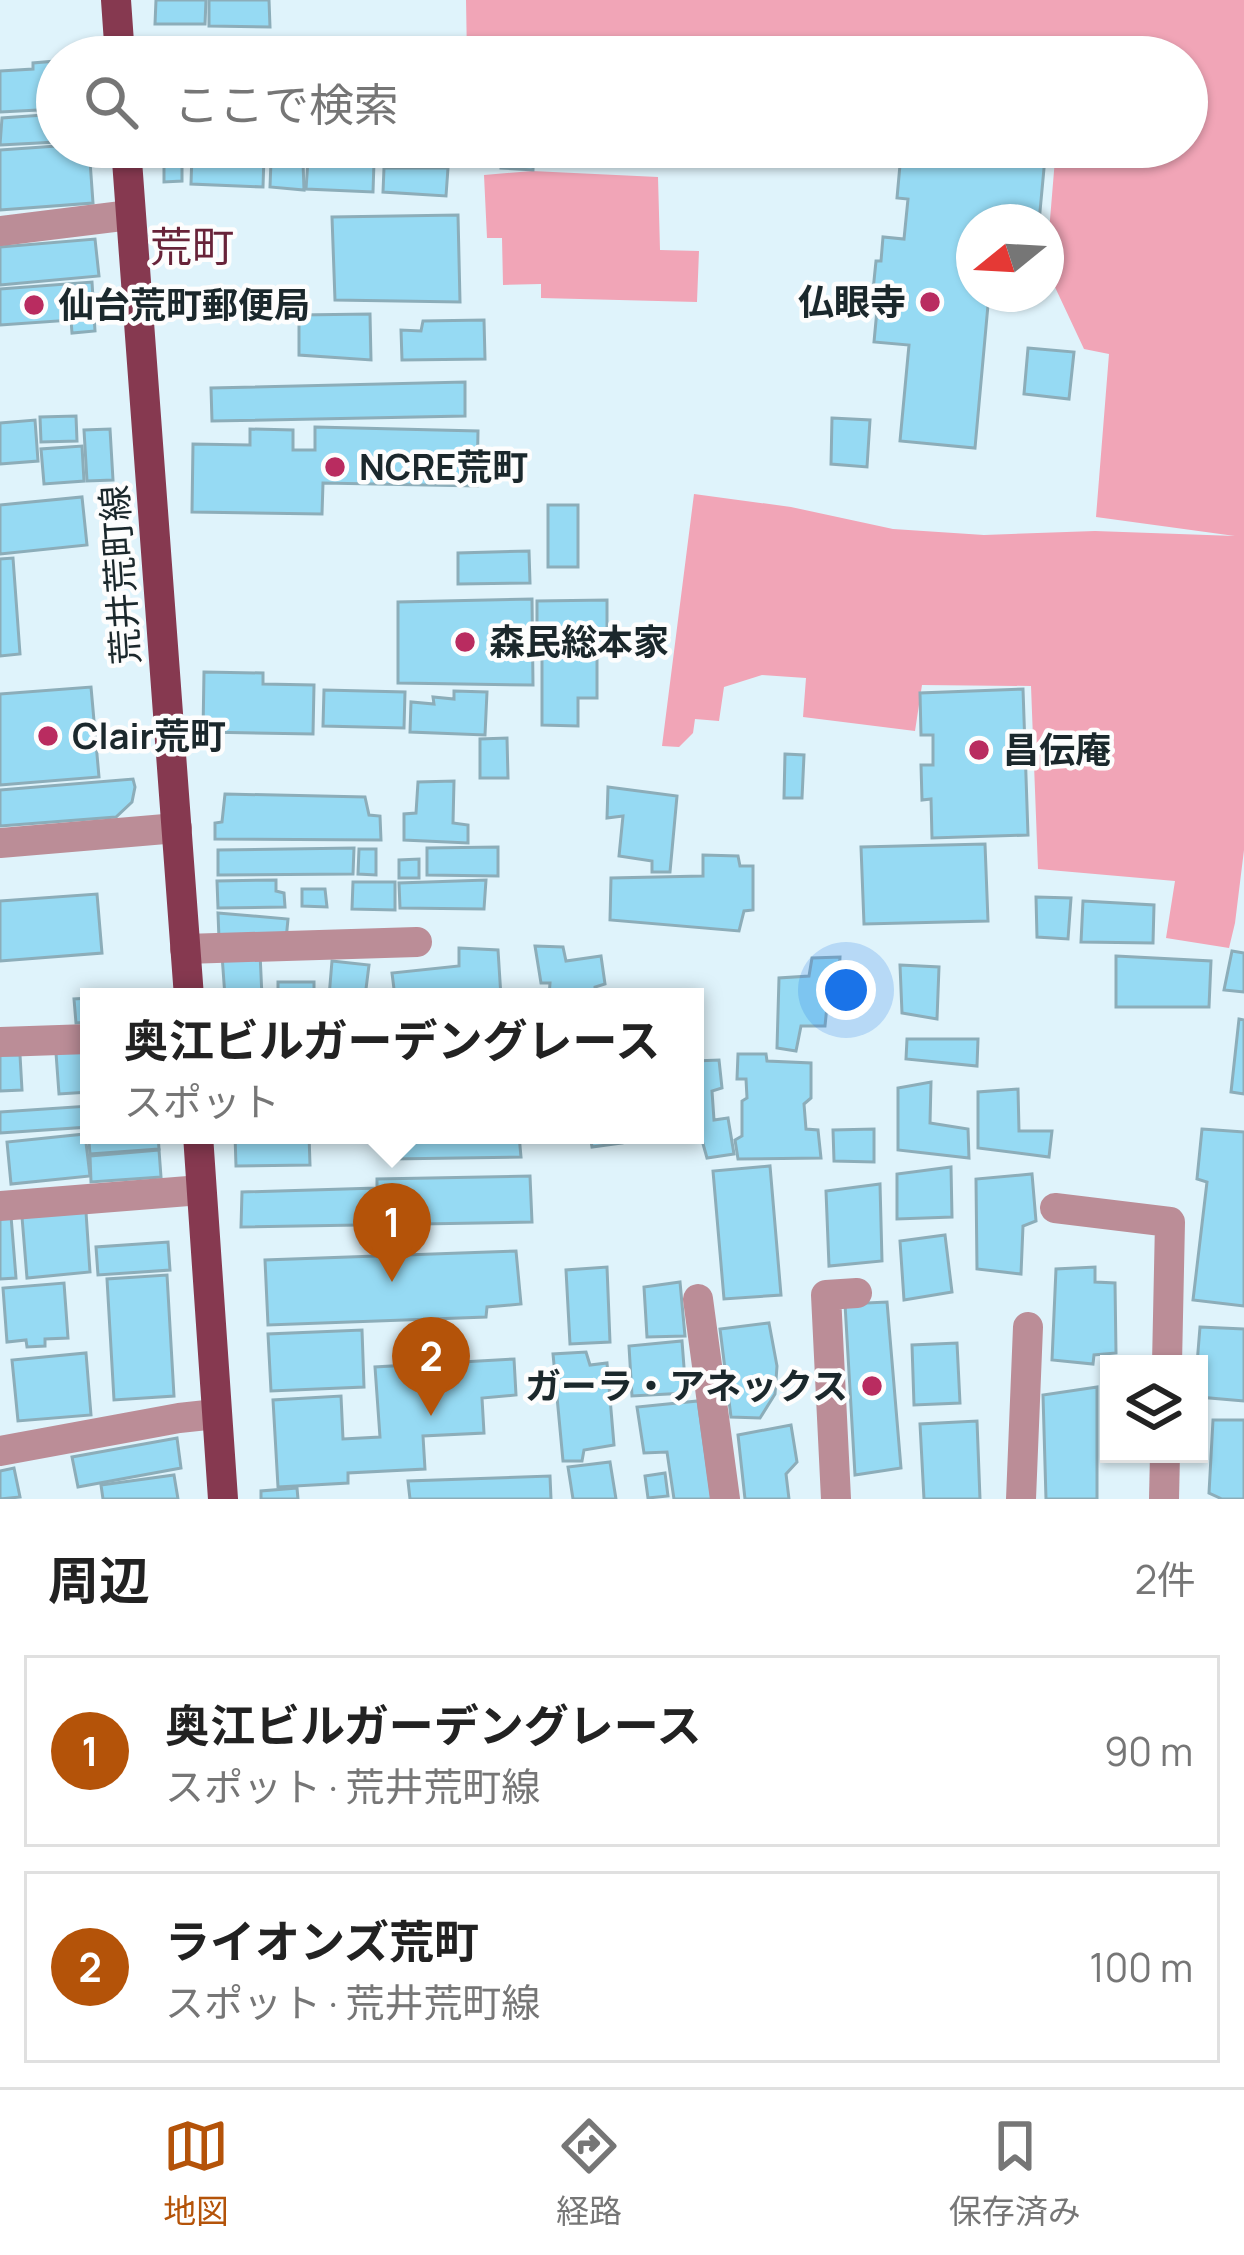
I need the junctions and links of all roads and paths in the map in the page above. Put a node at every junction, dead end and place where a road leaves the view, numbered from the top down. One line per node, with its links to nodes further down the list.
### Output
1 (116, 0): 2 (main road)
2 (118, 36)
3 (127, 168): 4 (main road, 荒井荒町線)
4 (130, 214): 5 (street); 6 (main road, 荒井荒町線)
5 (0, 231)
6 (177, 828): 7 (street); 9 (main road, 荒井荒町線)
7 (0, 843)
8 (417, 942): 9 (street)
9 (185, 949): 10 (main road, 荒井荒町線)
10 (188, 988)
11 (80, 1039): 12 (street)
12 (0, 1042)
13 (198, 1144): 14 (main road)
14 (201, 1190): 15 (street); 21 (main road)
15 (0, 1206)
16 (1055, 1208): 20 (street)
17 (857, 1293): 26 (street)
18 (698, 1299): 25 (street)
19 (1028, 1327): 27 (street)
20 (1167, 1355)
21 (216, 1414): 22 (street); 24 (main road)
22 (0, 1450)
23 (1165, 1463): 28 (street)
24 (223, 1499)
25 (725, 1499)
26 (836, 1499)
27 (1021, 1499)
28 (1164, 1499)

